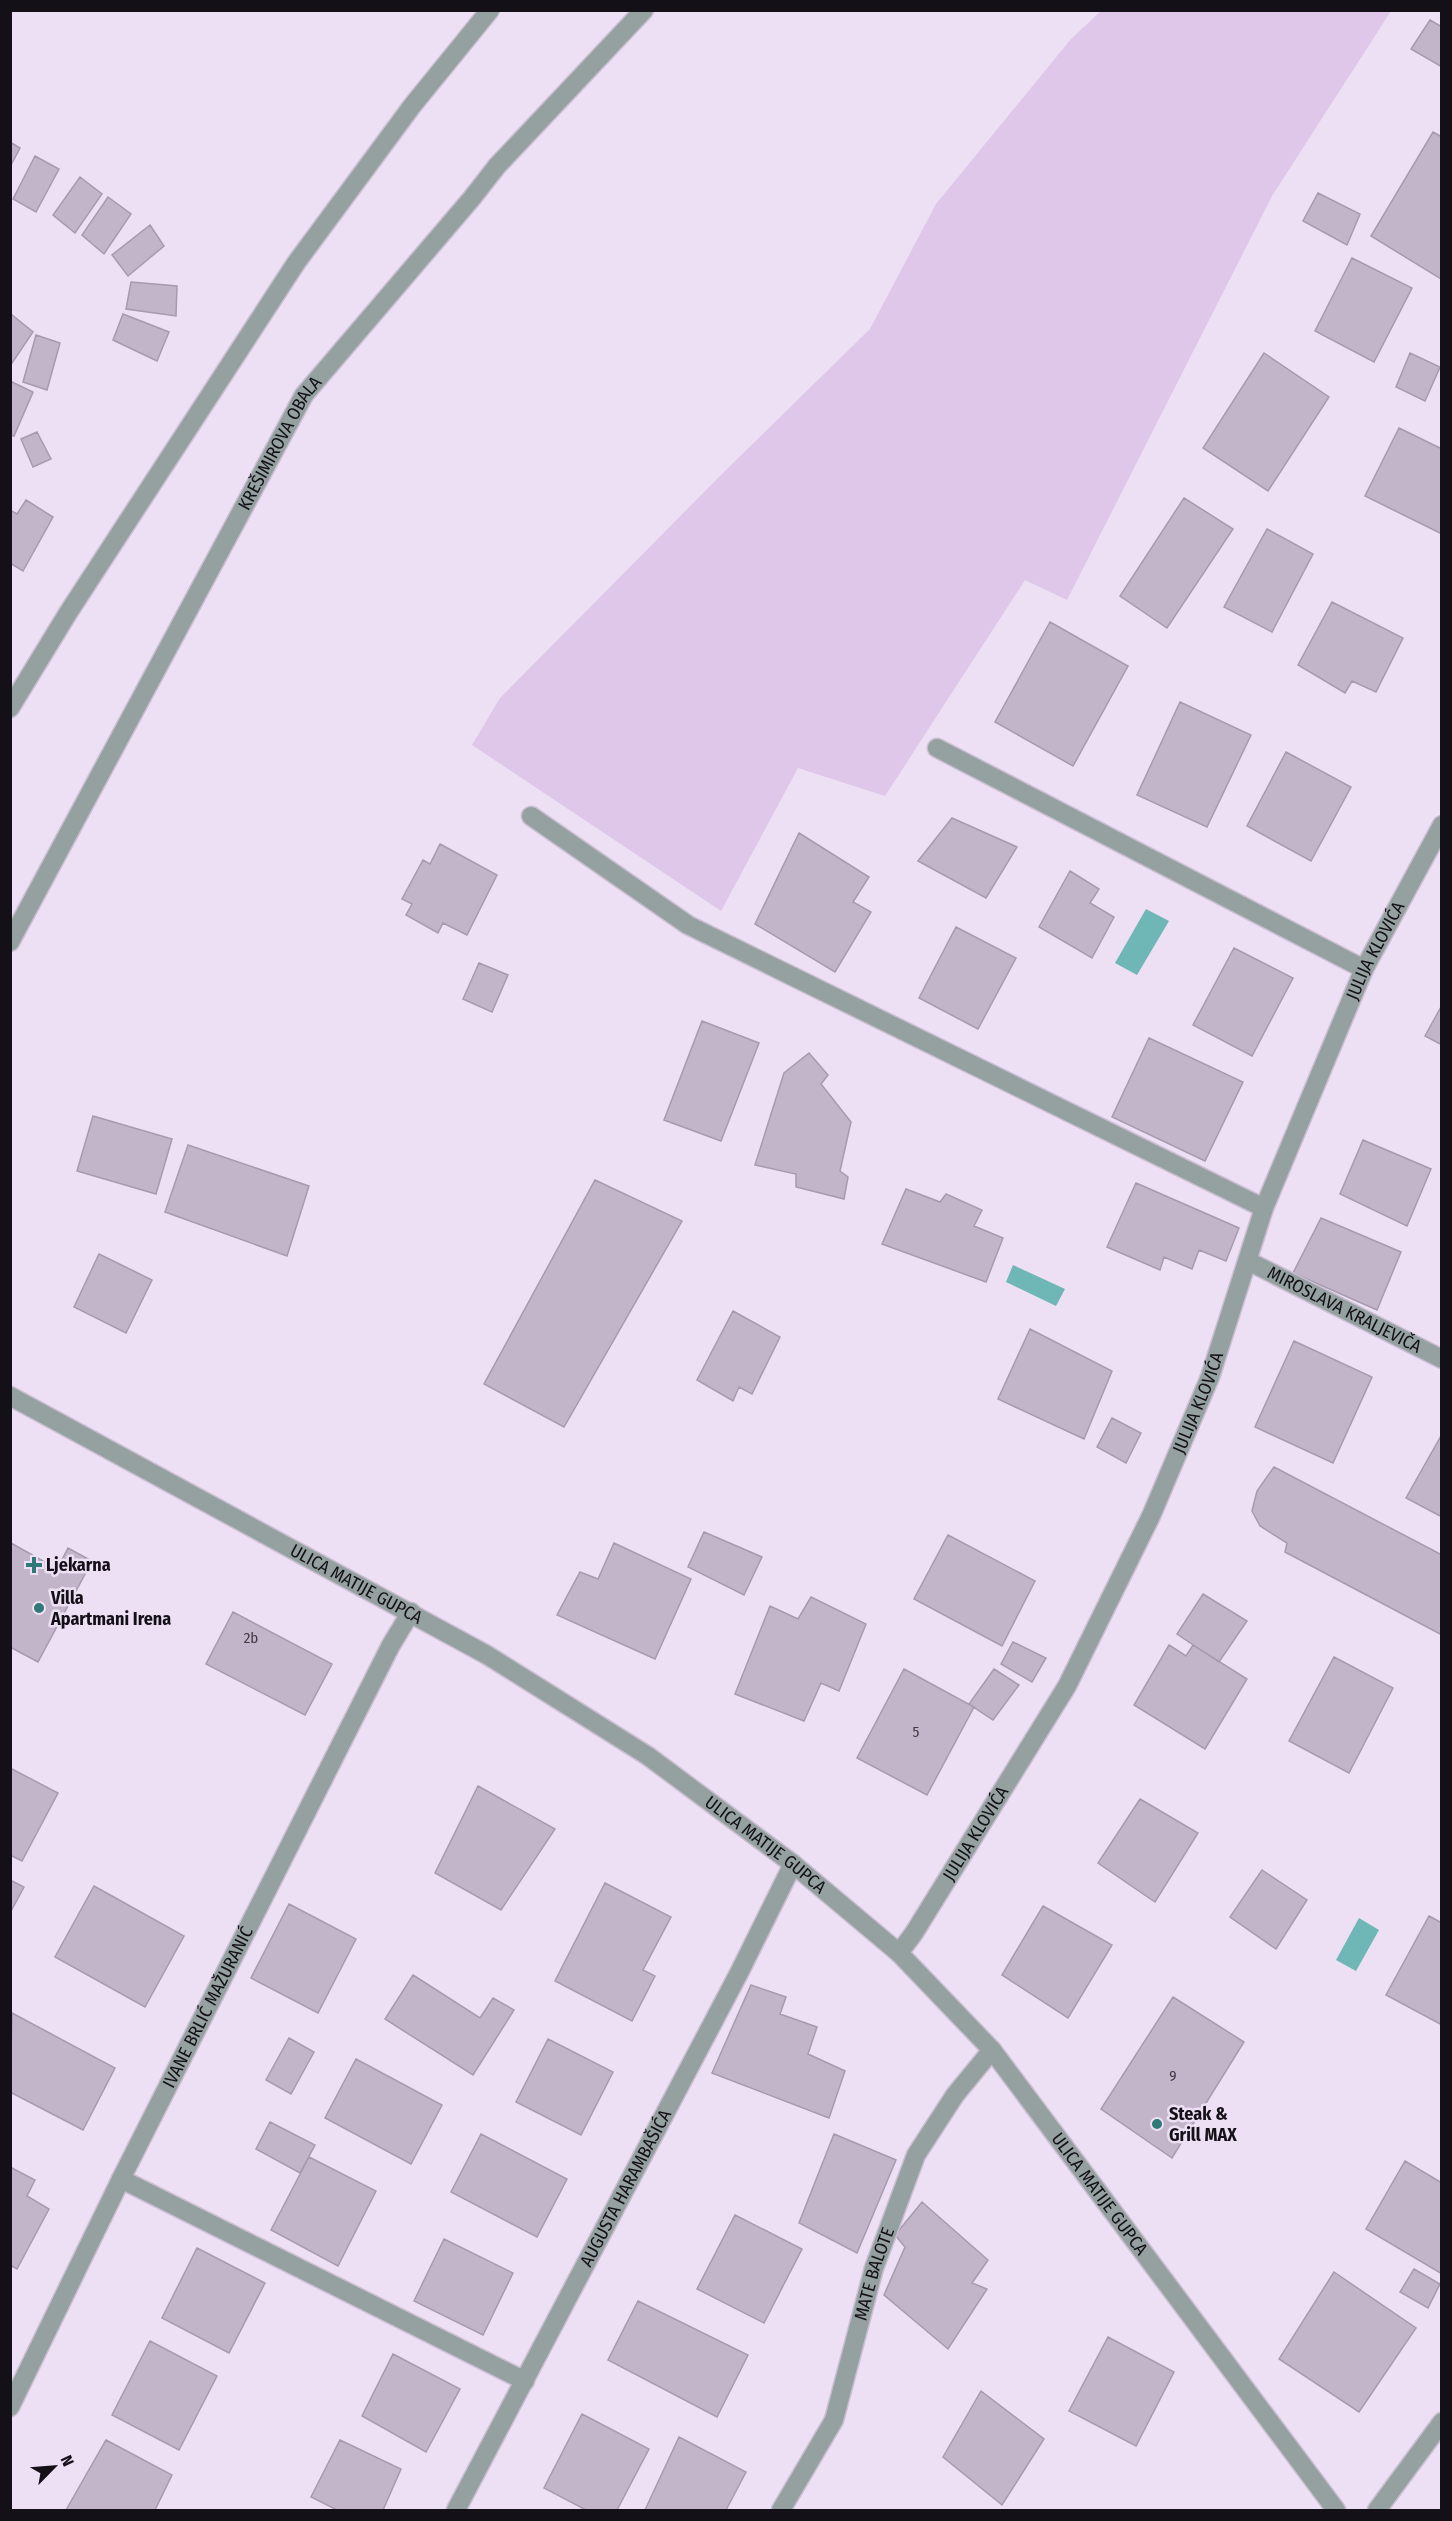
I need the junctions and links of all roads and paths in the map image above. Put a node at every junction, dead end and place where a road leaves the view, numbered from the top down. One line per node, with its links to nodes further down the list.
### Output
1 (490, 10): 3 (street)
2 (644, 10): 7 (street, KREŠIMIROVA OBALA)
3 (10, 708)
4 (937, 748): 8 (street)
5 (531, 816): 9 (street)
6 (1442, 825): 8 (street, JULIJA KLOVIĆA)
7 (10, 942)
8 (1364, 969): 9 (street, JULIJA KLOVIĆA)
9 (1264, 1208): 10 (street, JULIJA KLOVIĆA)
10 (1248, 1262): 11 (street, MIROSLAVA KRALJEVIČA); 15 (street, JULIJA KLOVIĆA)
11 (1442, 1359)
12 (10, 1396): 13 (street, ULICA MATIJE GUPCA)
13 (411, 1612): 14 (street, ULICA MATIJE GUPCA); 17 (street, IVANE BRLIĆ MAŽURANIĆ)
14 (793, 1864): 15 (street, ULICA MATIJE GUPCA); 18 (street, AUGUSTA HARAMBAŠIĆA)
15 (899, 1953): 16 (street, ULICA MATIJE GUPCA)
16 (992, 2050): 22 (street, MATE BALOTE); 23 (street, ULICA MATIJE GUPCA)
17 (121, 2179): 18 (street); 19 (street, IVANE BRLIĆ MAŽURANIĆ)
18 (525, 2381): 21 (street, AUGUSTA HARAMBAŠIĆA)
19 (10, 2407)
20 (1442, 2422): 24 (street)
21 (456, 2511)
22 (781, 2511)
23 (1336, 2511)
24 (1377, 2511)

